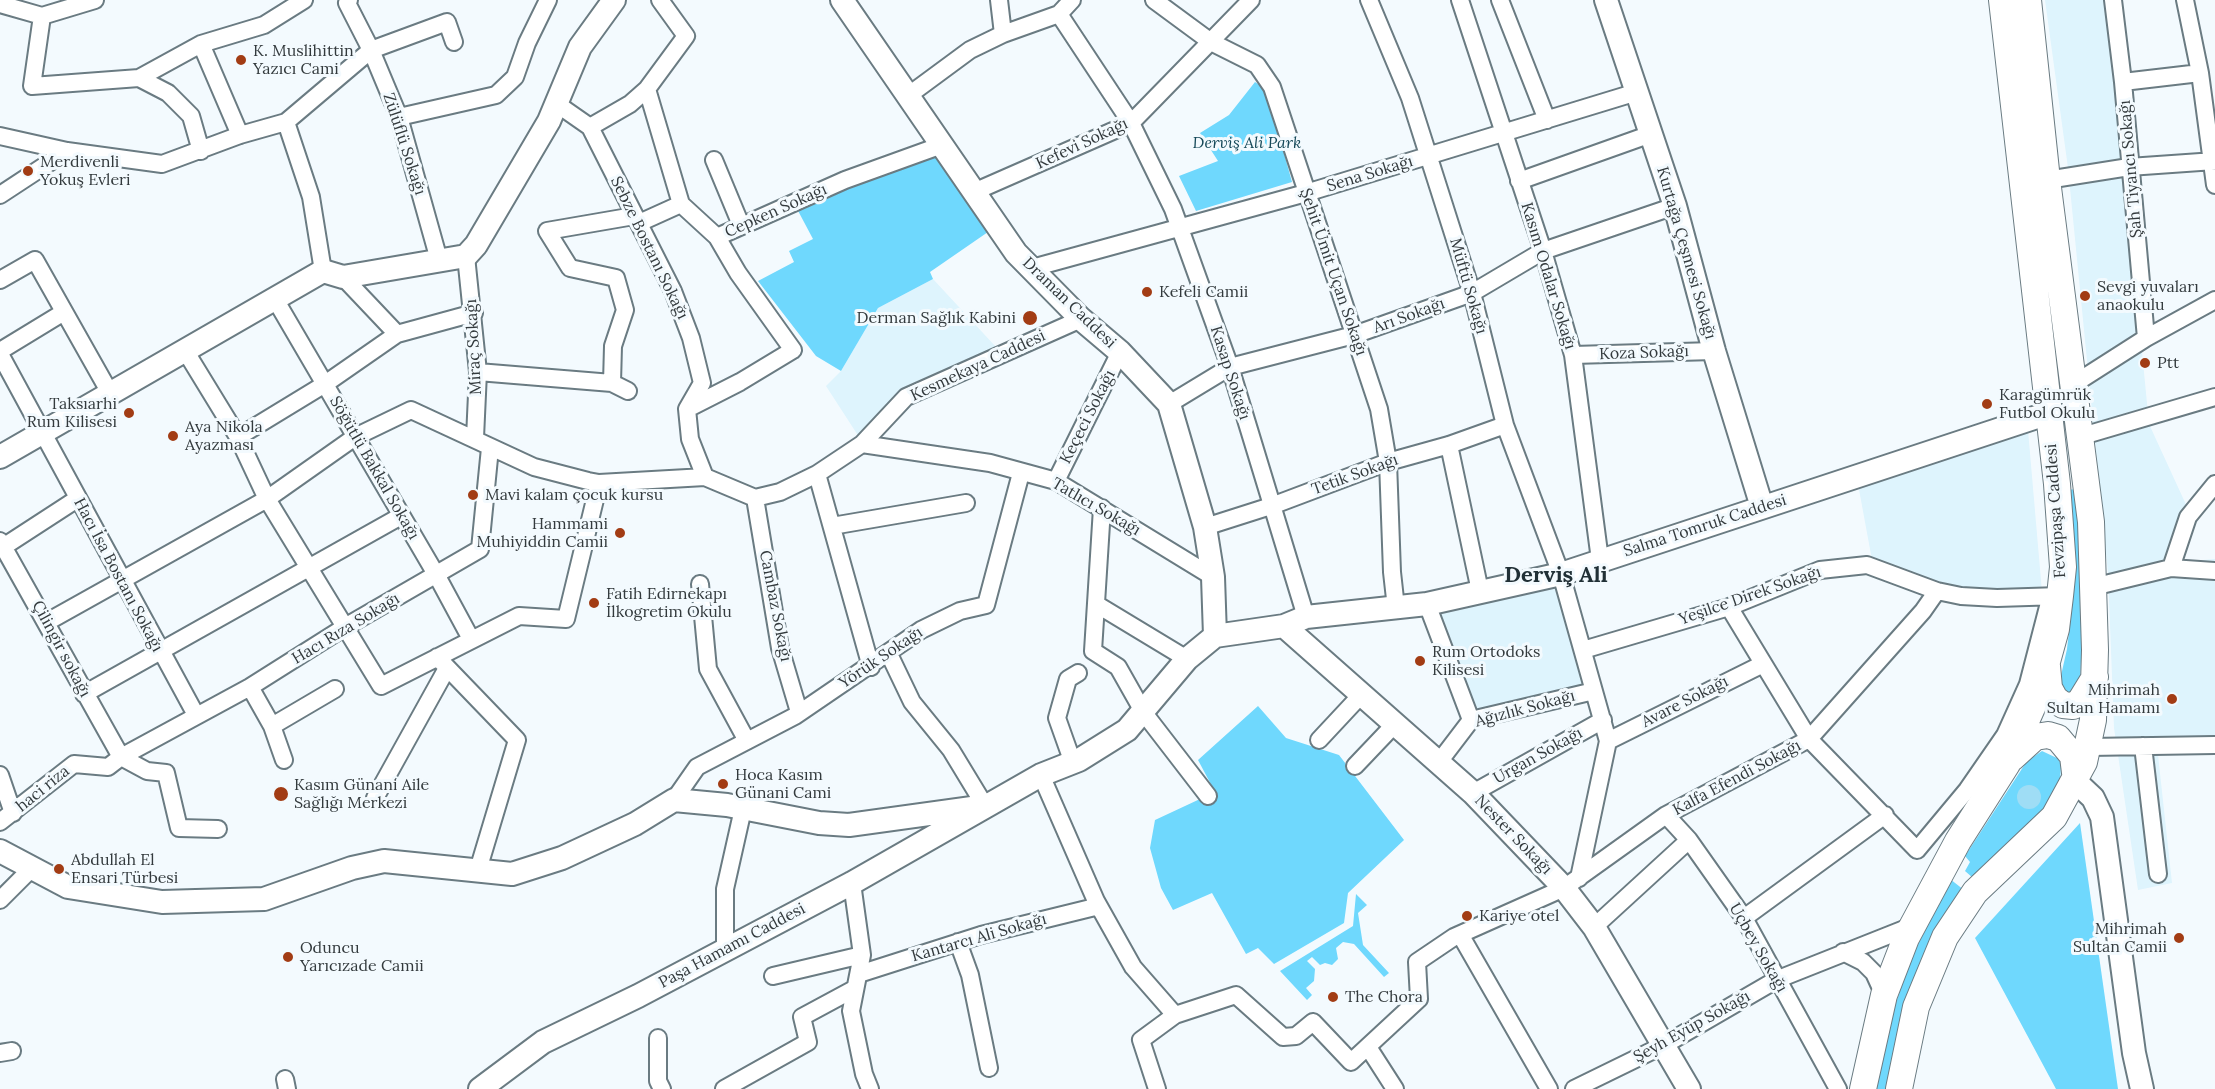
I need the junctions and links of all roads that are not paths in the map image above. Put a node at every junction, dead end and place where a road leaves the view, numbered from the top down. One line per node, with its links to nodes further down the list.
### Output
1 (95, 0): 22 (street)
2 (304, 0): 26 (street)
3 (548, 0): 35 (street)
4 (614, 0): 34 (street)
5 (660, 0): 31 (street)
6 (842, 0): 33 (street, Draman Caddesi)
7 (999, 0): 23 (street)
8 (1072, 0): 21 (street)
9 (1154, 0): 25 (street, Şehit Ümit Uçan Sokağı)
10 (1251, 0): 25 (street, Kefevi Sokağı)
11 (1369, 0): 47 (street, Müftü Sokağı)
12 (1460, 0): 40 (street, Kasım Odalar Sokağı)
13 (1500, 0): 36 (street)
14 (1606, 0): 32 (street, Kurtağa Çeşmesi Sokağı)
15 (2002, 0): 93 (main road, Fevzipaşa Caddesi)
16 (2028, 0): 51 (main road, Fevzipaşa Caddesi)
17 (2113, 0): 30 (street, Şah Tiyancı Sokağı)
18 (2185, 0): 28 (street)
19 (346, 1): 27 (street, Zülüflü Sokağı)
20 (0, 4): 22 (street)
21 (1059, 14): 23 (street); 38 (street, Kasap Sokağı)
22 (42, 16): 29 (street)
23 (1002, 34): 33 (street)
24 (454, 42): 27 (street)
25 (1211, 42): 38 (street, Kefevi Sokağı); 55 (street, Şehit Ümit Uçan Sokağı)
26 (201, 44): 29 (street); 42 (street)
27 (371, 50): 35 (street, Zülüflü Sokağı); 37 (street)
28 (2200, 74): 30 (street); 49 (street)
29 (139, 78): 46 (street)
30 (2123, 82): 50 (street, Şah Tiyancı Sokağı)
31 (647, 89): 39 (street); 57 (street)
32 (1637, 92): 36 (street, Sena Sokağı); 41 (street, Kurtağa Çeşmesi Sokağı)
33 (909, 95): 44 (street, Draman Caddesi)
34 (557, 104): 39 (street, Sebze Bostanı Sokağı); 63 (street)
35 (399, 117): 65 (street, Zülüflü Sokağı)
36 (1547, 120): 40 (street, Sena Sokağı)
37 (285, 122): 42 (street); 67 (street)
38 (1131, 123): 54 (street, Kefevi Sokağı); 61 (street, Kasap Sokağı)
39 (590, 127): 59 (street, Sebze Bostanı Sokağı)
40 (1502, 132): 47 (street, Sena Sokağı); 52 (street, Kasım Odalar Sokağı)
41 (1651, 134): 52 (street); 58 (street, Kurtağa Çeşmesi Sokağı)
42 (240, 135): 46 (street)
43 (0, 136): 45 (street)
44 (942, 145): 54 (street, Draman Caddesi); 60 (street, Cepken Sokağı)
45 (67, 151): 46 (street); 56 (street)
46 (201, 151)
47 (1428, 156): 55 (street, Sena Sokağı); 69 (street, Müftü Sokağı)
48 (714, 160): 60 (street)
49 (2212, 161): 50 (street); 53 (street)
50 (2129, 167): 51 (street); 77 (street, Şah Tiyancı Sokağı)
51 (2047, 180): 87 (main road, Fevzipaşa Caddesi)
52 (1519, 181): 64 (street, Kasım Odalar Sokağı)
53 (2215, 185)
54 (976, 191): 66 (street, Draman Caddesi)
55 (1306, 193): 61 (street, Sena Sokağı); 76 (street, Şehit Ümit Uçan Sokağı)
56 (0, 195)
57 (681, 204): 59 (street); 62 (street)
58 (1675, 206): 64 (street, Arı Sokağı); 78 (street, Kurtağa Çeşmesi Sokağı)
59 (637, 220): 85 (street); 92 (street, Sebze Bostanı Sokağı)
60 (741, 225): 62 (street, Cepken Sokağı)
61 (1179, 226): 66 (street, Sena Sokağı); 83 (street, Kasap Sokağı)
62 (717, 237): 92 (street, Cepken Sokağı)
63 (471, 250): 65 (street); 73 (street, Miraç Sokağı)
64 (1543, 251): 69 (street, Arı Sokağı); 82 (street, Kasım Odalar Sokağı)
65 (439, 260): 67 (street)
66 (1032, 268): 74 (street, Draman Caddesi)
67 (333, 274): 70 (street); 75 (street)
68 (0, 280): 72 (street)
69 (1472, 293): 76 (street, Arı Sokağı); 94 (street, Müftü Sokağı)
70 (275, 299): 80 (street); 86 (street, Söğütlü Bakkal Sokağı)
71 (2215, 300): 77 (street)
72 (64, 312): 79 (street); 89 (street)
73 (474, 313): 75 (street); 84 (street, Miraç Sokağı)
74 (1081, 319): 81 (street, Draman Caddesi); 100 (street, Kesmekaya Caddesi)
75 (397, 334): 86 (street)
76 (1354, 335): 83 (street, Arı Sokağı); 104 (street, Şehit Ümit Uçan Sokağı)
77 (2146, 338): 87 (street)
78 (1714, 351): 82 (street, Koza Sokağı); 117 (street, Kurtağa Çeşmesi Sokağı)
79 (0, 352): 95 (street, Hacı İsa Bostanı Sokağı)
80 (186, 352): 89 (street); 96 (street)
81 (1120, 352): 91 (street, Draman Caddesi); 108 (street, Keçeci Sokağı)
82 (1573, 356): 123 (street, Kasım Odalar Sokağı)
83 (1230, 367): 91 (street, Arı Sokağı); 116 (street, Kasap Sokağı)
84 (478, 372): 85 (street); 99 (street, Miraç Sokağı)
85 (612, 383): 88 (street)
86 (325, 384): 96 (street); 97 (street, Söğütlü Bakkal Sokağı)
87 (2074, 384): 98 (main road, Fevzipaşa Caddesi)
88 (628, 391)
89 (110, 393): 95 (street)
90 (2215, 397): 98 (street)
91 (1169, 404): 121 (street, Draman Caddesi)
92 (687, 409): 107 (street)
93 (2049, 412): 109 (main road); 117 (street, Salma Tomruk Caddesi); 135 (main road, Fevzipaşa Caddesi)
94 (1505, 425): 101 (street, Tetik Sokağı); 127 (street, Müftü Sokağı)
95 (43, 434): 103 (street); 113 (street, Hacı İsa Bostanı Sokağı)
96 (238, 437): 114 (street)
97 (355, 437): 99 (street); 114 (street); 119 (street, Söğütlü Bakkal Sokağı)
98 (2079, 437): 109 (main road, Fevzipaşa Caddesi)
99 (475, 438): 102 (street)
100 (862, 444): 105 (street, Tatlıcı Sokağı); 106 (street, Kesmekaya Caddesi)
101 (1449, 445): 104 (street, Tetik Sokağı); 133 (street)
102 (490, 448): 110 (street); 128 (street, Hacı Rıza Sokağı)
103 (0, 457)
104 (1388, 462): 116 (street, Tetik Sokağı); 139 (street, Şehit Ümit Uçan Sokağı)
105 (1021, 472): 108 (street, Tatlıcı Sokağı); 148 (street, Yörük Sokağı)
106 (817, 474): 112 (street, Kesmekaya Caddesi); 120 (street)
107 (705, 477): 110 (street); 112 (street)
108 (1056, 481): 118 (street, Tatlıcı Sokağı)
109 (2086, 482): 132 (main road, Fevzipaşa Caddesi)
110 (599, 483): 145 (street)
111 (2215, 484): 124 (street)
112 (755, 498): 161 (street, Cambaz Sokağı)
113 (77, 499): 122 (street); 130 (street, Hacı İsa Bostanı Sokağı)
114 (267, 499): 125 (street); 130 (street)
115 (966, 503): 120 (street)
116 (1274, 505): 121 (street, Tetik Sokağı); 140 (street, Kasap Sokağı)
117 (1762, 507): 123 (street, Salma Tomruk Caddesi)
118 (1102, 508): 129 (street, Tatlıcı Sokağı); 136 (street)
119 (401, 516): 125 (street); 128 (street, Söğütlü Bakkal Sokağı)
120 (832, 526): 153 (street)
121 (1204, 527): 129 (street, Draman Caddesi)
122 (1, 546): 141 (street, Çilingir sokağı)
123 (1600, 560): 127 (street, Salma Tomruk Caddesi)
124 (2171, 568): 126 (street); 132 (street)
125 (310, 569): 143 (street); 146 (street)
126 (2215, 571)
127 (1561, 574): 133 (street, Salma Tomruk Caddesi); 147 (street, Müftü Sokağı)
128 (437, 576): 143 (street, Hacı Rıza Sokağı); 145 (street, Söğütlü Bakkal Sokağı)
129 (1213, 577): 144 (street, Draman Caddesi)
130 (123, 579): 141 (street); 146 (street, Hacı İsa Bostanı Sokağı)
131 (700, 584): 170 (street)
132 (2093, 587): 155 (main road, Fevzipaşa Caddesi)
133 (1480, 591): 137 (street, Salma Tomruk Caddesi)
134 (1936, 591): 135 (street, Yeşilce Direk Sokağı); 138 (street, Yeşilce Direk Sokağı); 168 (street, Kalfa Efendi Sokağı)
135 (2055, 596): 152 (main road, Fevzipaşa Caddesi); 191 (street)
136 (1096, 604): 149 (street); 162 (street)
137 (1427, 604): 139 (street, Salma Tomruk Caddesi); 164 (street)
138 (1729, 607): 147 (street, Yeşilce Direk Sokağı); 151 (street)
139 (1396, 608): 140 (street, Salma Tomruk Caddesi)
140 (1306, 617): 142 (street, Salma Tomruk Caddesi)
141 (47, 622): 159 (street, Çilingir sokağı)
142 (1284, 626): 144 (street, Salma Tomruk Caddesi); 160 (street, Nester Sokağı)
143 (345, 627): 150 (street); 156 (street, Hacı Rıza Sokağı)
144 (1215, 636): 149 (street)
145 (471, 639): 150 (street)
146 (159, 650): 159 (street); 163 (street, Hacı İsa Bostanı Sokağı)
147 (1582, 650): 158 (street, Müftü Sokağı)
148 (889, 654): 153 (street, Yörük Sokağı); 188 (street)
149 (1187, 659): 162 (street)
150 (441, 663): 186 (street); 197 (street)
151 (1763, 664): 168 (street); 171 (street, Avare Sokağı)
152 (2047, 665): 155 (main road); 179 (main road, Fevzipaşa Caddesi)
153 (871, 667): 161 (street, Yörük Sokağı)
154 (1078, 673): 178 (street)
155 (2095, 677): 174 (main road, Fevzipaşa Caddesi)
156 (250, 687): 163 (street, Hacı Rıza Sokağı); 167 (street)
157 (335, 689): 167 (street)
158 (1594, 691): 164 (street, Ağızlık Sokağı); 165 (street, Müftü Sokağı)
159 (84, 694): 175 (street, Çilingir sokağı)
160 (1361, 694): 166 (street, Nester Sokağı); 169 (street)
161 (799, 712): 170 (street, Yörük Sokağı)
162 (1144, 713): 178 (street); 185 (street)
163 (196, 715): 175 (street, Hacı Rıza Sokağı)
164 (1471, 720): 177 (street, Ağızlık Sokağı)
165 (1603, 720): 171 (street, Müftü Sokağı); 184 (street, Urgan Sokağı)
166 (1394, 725): 177 (street, Nester Sokağı); 180 (street)
167 (272, 726): 176 (street)
168 (1809, 739): 190 (street, Kalfa Efendi Sokağı); 191 (street)
169 (1319, 740)
170 (747, 741): 187 (street, Yörük Sokağı)
171 (1608, 741): 200 (street)
172 (2215, 745): 173 (street)
173 (2143, 746): 174 (street); 198 (street)
174 (2089, 747): 183 (main road, Fevzipaşa Caddesi)
175 (121, 757): 192 (street, haci riza); 193 (street)
176 (284, 760)
177 (1439, 762): 184 (street, Nester Sokağı)
178 (1072, 763): 182 (street)
179 (2007, 764): 183 (main road); 204 (main road, Fevzipaşa Caddesi)
180 (1354, 766)
181 (0, 775): 192 (street)
182 (1041, 775): 188 (street); 202 (street)
183 (2076, 782): 231 (main road, Fevzipaşa Caddesi); 232 (street)
184 (1473, 793): 200 (street, Nester Sokağı)
185 (1208, 796)
186 (375, 798)
187 (674, 800): 189 (street); 197 (street)
188 (985, 806): 189 (street); 199 (street, Paşa Hamamı Caddesi)
189 (743, 809): 208 (street)
190 (1666, 815): 194 (street, Uçbey Sokağı); 200 (street, Kalfa Efendi Sokağı)
191 (1885, 815): 203 (street)
192 (7, 818)
193 (218, 829)
194 (1689, 840): 203 (street, Uçbey Sokağı); 205 (street)
195 (0, 851): 196 (street)
196 (31, 869): 197 (street); 201 (street)
197 (478, 870)
198 (2158, 874)
199 (852, 883): 208 (street, Paşa Hamamı Caddesi); 210 (street)
200 (1572, 883): 205 (street, Nester Sokağı); 206 (street, Kalfa Efendi Sokağı)
201 (0, 900)
202 (1099, 906): 207 (street, Kantarcı Ali Sokağı); 215 (street)
203 (1744, 918): 212 (street, Uçbey Sokağı)
204 (1912, 926): 209 (street, Şeyh Eyüp Sokağı); 214 (main road, Fevzipaşa Caddesi)
205 (1594, 927): 217 (street, Nester Sokağı)
206 (1461, 936): 218 (street, Kalfa Efendi Sokağı); 226 (street)
207 (958, 942): 213 (street, Kantarcı Ali Sokağı); 219 (street)
208 (725, 950): 221 (street, Paşa Hamamı Caddesi)
209 (1843, 952): 212 (street, Şeyh Eyüp Sokağı); 214 (street)
210 (862, 955): 211 (street); 213 (street)
211 (773, 976)
212 (1776, 980): 217 (street, Şeyh Eyüp Sokağı); 229 (street, Uçbey Sokağı)
213 (857, 981): 223 (street, Kantarcı Ali Sokağı); 224 (street)
214 (1884, 995): 230 (main road, Fevzipaşa Caddesi)
215 (1175, 1015): 218 (street); 225 (street)
216 (658, 1038): 222 (street)
217 (1664, 1045): 227 (street, Şeyh Eyüp Sokağı); 228 (street, Nester Sokağı)
218 (1368, 1047): 220 (street)
219 (989, 1068)
220 (1389, 1087)
221 (480, 1089)
222 (662, 1089)
223 (724, 1089)
224 (870, 1089)
225 (1157, 1089)
226 (1549, 1089)
227 (1575, 1089)
228 (1689, 1089)
229 (1838, 1089)
230 (1863, 1089)
231 (1899, 1089)
232 (2142, 1089)

